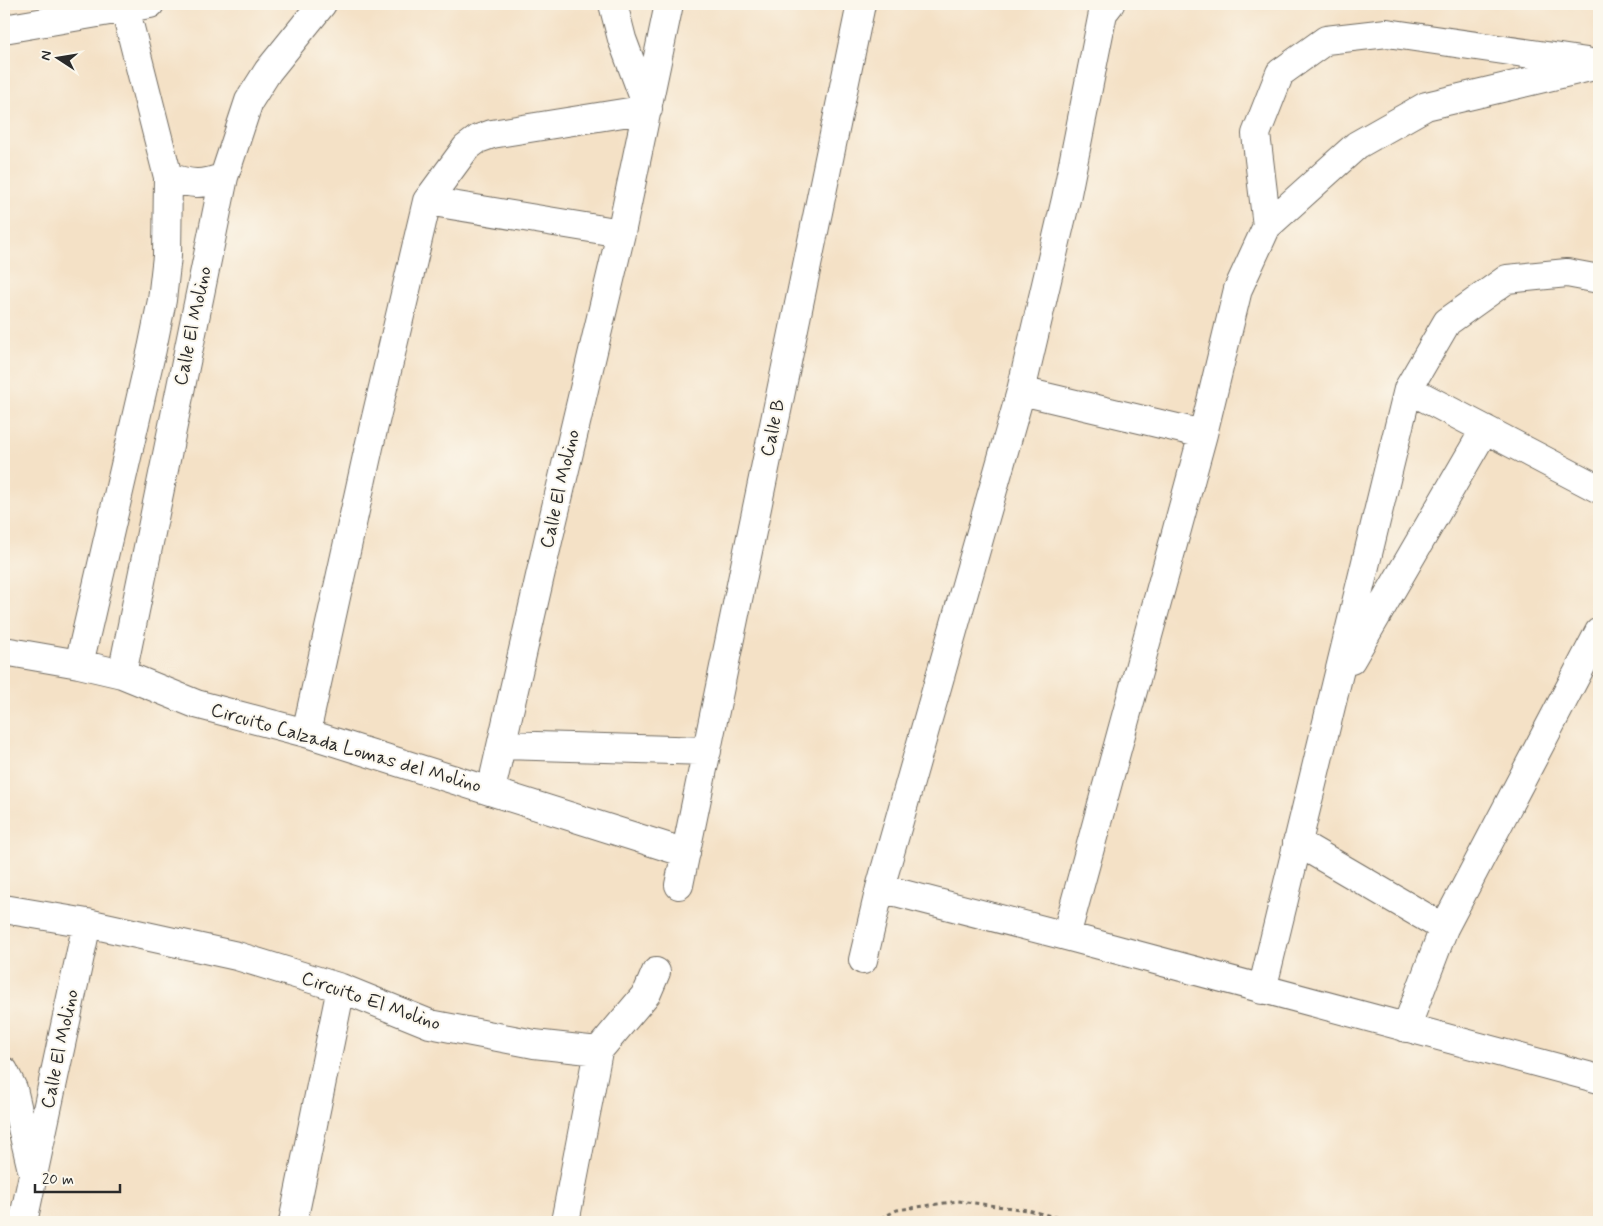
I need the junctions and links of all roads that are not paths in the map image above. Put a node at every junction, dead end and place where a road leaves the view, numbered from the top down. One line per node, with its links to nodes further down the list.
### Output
1 (322, 4): 11 (street, Calle El Molino)
2 (613, 4): 9 (street)
3 (669, 4): 9 (street, Calle El Molino)
4 (861, 4): 28 (street, Calle B)
5 (138, 6): 7 (street); 10 (street, Calle El Molino)
6 (1104, 7): 17 (street)
7 (4, 29)
8 (1599, 64): 13 (street); 13 (street)
9 (648, 109): 12 (street); 14 (street, Calle El Molino)
10 (168, 177): 11 (street); 23 (street, Calle El Molino)
11 (224, 177): 24 (street, Calle El Molino)
12 (428, 201): 14 (street); 26 (street)
13 (1267, 226): 19 (street)
14 (621, 233): 27 (street, Calle El Molino)
15 (1599, 279): 16 (street)
16 (1408, 389): 18 (street); 25 (street)
17 (1021, 391): 19 (street); 33 (street)
18 (1485, 429): 20 (street); 25 (street)
19 (1203, 434): 37 (street)
20 (1599, 489)
21 (1599, 632): 36 (street)
22 (4, 651): 23 (street, Circuito Calzada Lomas del Molino)
23 (79, 664): 24 (street, Circuito Calzada Lomas del Molino)
24 (122, 674): 26 (street, Circuito Calzada Lomas del Molino)
25 (1335, 687): 30 (street)
26 (306, 732): 29 (street, Circuito Calzada Lomas del Molino)
27 (502, 746): 28 (street); 29 (street, Calle El Molino)
28 (707, 751): 31 (street, Calle B)
29 (491, 790): 31 (street, Circuito Calzada Lomas del Molino)
30 (1297, 842): 36 (street); 41 (street)
31 (686, 853): 32 (street, Calle B)
32 (679, 885)
33 (880, 888): 37 (street); 38 (street)
34 (4, 909): 35 (street, Circuito El Molino)
35 (87, 923): 40 (street, Circuito El Molino); 46 (street, Calle El Molino)
36 (1444, 928): 42 (street)
37 (1066, 936): 41 (street)
38 (863, 960)
39 (656, 972): 43 (street)
40 (341, 988): 43 (street, Circuito El Molino); 48 (street)
41 (1262, 990): 42 (street)
42 (1406, 1028): 45 (street)
43 (598, 1050): 49 (street)
44 (4, 1071): 46 (street, Calle El Molino)
45 (1596, 1072)
46 (32, 1175): 47 (street, Calle El Molino)
47 (23, 1222)
48 (293, 1222)
49 (565, 1222)

